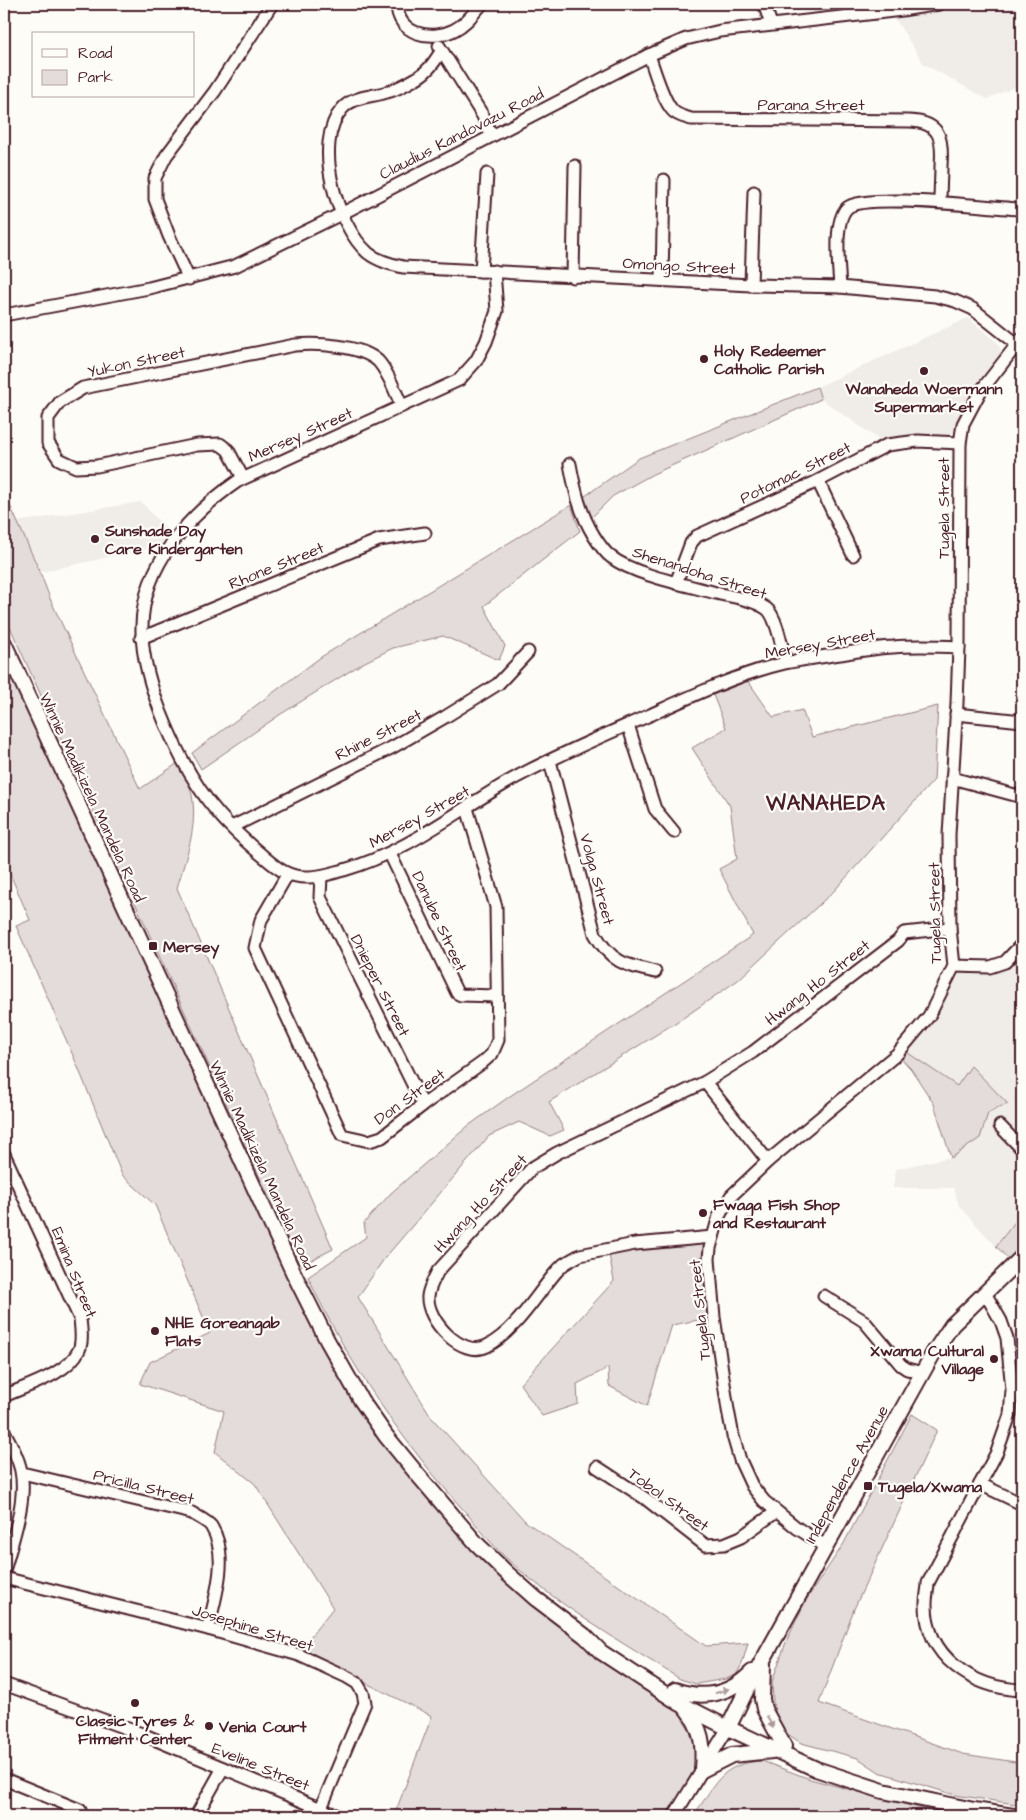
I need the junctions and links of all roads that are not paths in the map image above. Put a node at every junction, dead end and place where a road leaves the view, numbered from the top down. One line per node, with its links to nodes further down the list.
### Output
1 (272, 4): 21 (street)
2 (397, 4): 7 (street)
3 (482, 4): 7 (street)
4 (764, 4): 6 (street)
5 (939, 4): 6 (street, Claudius Kandovazu Road)
6 (771, 24): 9 (street, Claudius Kandovazu Road)
7 (435, 36): 8 (street)
8 (441, 52): 10 (street); 17 (street, Omongo Street)
9 (649, 56): 10 (street, Claudius Kandovazu Road); 15 (street, Parana Street)
10 (491, 135): 17 (street, Claudius Kandovazu Road)
11 (575, 166): 20 (street)
12 (487, 174): 18 (street)
13 (664, 180): 22 (street)
14 (754, 192): 23 (street)
15 (940, 202): 16 (street); 24 (street)
16 (1022, 208)
17 (341, 214): 18 (street, Omongo Street); 21 (street, Claudius Kandovazu Road)
18 (481, 271): 19 (street, Omongo Street)
19 (494, 271): 20 (street, Omongo Street); 27 (street, Mersey Street)
20 (572, 276): 22 (street, Omongo Street)
21 (189, 278): 25 (street, Claudius Kandovazu Road)
22 (662, 280): 23 (street, Omongo Street)
23 (751, 285): 24 (street, Omongo Street)
24 (840, 287): 26 (street, Omongo Street)
25 (4, 315)
26 (1020, 343): 28 (street, Tugela Street)
27 (402, 406): 30 (street, Mersey Street); 30 (street, Yukon Street)
28 (960, 443): 31 (street, Potomac Street); 37 (street, Tugela Street)
29 (570, 464): 34 (street, Shenandoha Street)
30 (243, 478): 35 (street, Mersey Street)
31 (818, 481): 33 (street); 34 (street, Potomac Street)
32 (425, 532): 35 (street, Rhone Street)
33 (853, 555)
34 (676, 583): 39 (street, Shenandoha Street)
35 (141, 638): 47 (street, Mersey Street)
36 (4, 643): 82 (main road, Winnie Madikizela Mandela Road)
37 (959, 646): 39 (street, Mersey Street); 40 (street, Tugela Street)
38 (528, 652): 47 (street, Rhine Street)
39 (786, 662): 42 (street, Mersey Street)
40 (956, 714): 41 (street); 44 (street, Tugela Street)
41 (1022, 720)
42 (628, 725): 43 (street, Mersey Street); 48 (street)
43 (550, 761): 46 (street, Mersey Street); 55 (street, Volga Street)
44 (952, 778): 45 (street); 52 (street, Tugela Street)
45 (1022, 798)
46 (467, 808): 49 (street, Mersey Street); 56 (street, Don Street)
47 (232, 827): 50 (street, Mersey Street)
48 (674, 832)
49 (390, 854): 51 (street, Mersey Street); 56 (street, Danube Street)
50 (287, 875): 51 (street, Mersey Street); 58 (street, Don Street)
51 (322, 876): 58 (street, Dnieper Street)
52 (950, 928): 54 (street, Tugela Street); 57 (street, Hwang Ho Street)
53 (1022, 944): 54 (street)
54 (954, 966): 62 (street, Tugela Street)
55 (655, 972)
56 (497, 996): 58 (street, Don Street)
57 (705, 1082): 62 (street); 63 (street, Hwang Ho Street)
58 (423, 1105)
59 (1000, 1126): 60 (street)
60 (1022, 1149)
61 (4, 1154): 68 (street, Emina Street)
62 (768, 1161): 63 (street, Tugela Street)
63 (713, 1237): 74 (street, Tugela Street)
64 (1022, 1257): 65 (main road, Independence Avenue)
65 (985, 1293): 67 (main road, Independence Avenue); 72 (street)
66 (824, 1296): 67 (street)
67 (923, 1373): 75 (main road, Independence Avenue)
68 (4, 1396)
69 (4, 1432): 71 (street)
70 (597, 1467): 74 (street, Tobol Street)
71 (22, 1473): 76 (street); 78 (street, Pricilla Street)
72 (980, 1484): 73 (street); 81 (street)
73 (1022, 1504)
74 (776, 1512): 75 (street, Tugela Street)
75 (827, 1547): 79 (main road, Independence Avenue)
76 (4, 1571)
77 (4, 1578): 78 (street, Josephine Street)
78 (208, 1628): 88 (street, Josephine Street)
79 (763, 1660): 82 (main road, one-way to 79); 83 (main road, Independence Avenue); 84 (main road, one-way to 84)
80 (4, 1684): 85 (street, Eveline Street)
81 (1022, 1690)
82 (677, 1697): 83 (main road, Winnie Madikizela Mandela Road); 86 (main road)
83 (730, 1724): 84 (main road, Winnie Madikizela Mandela Road); 86 (street)
84 (780, 1748): 86 (main road); 93 (main road, Winnie Madikizela Mandela Road)
85 (223, 1768): 88 (street, Eveline Street); 90 (street)
86 (702, 1770): 92 (street)
87 (4, 1778): 89 (street)
88 (320, 1808): 91 (street, Eveline Street)
89 (80, 1810)
90 (196, 1816)
91 (338, 1816)
92 (674, 1816)
93 (1012, 1816)

